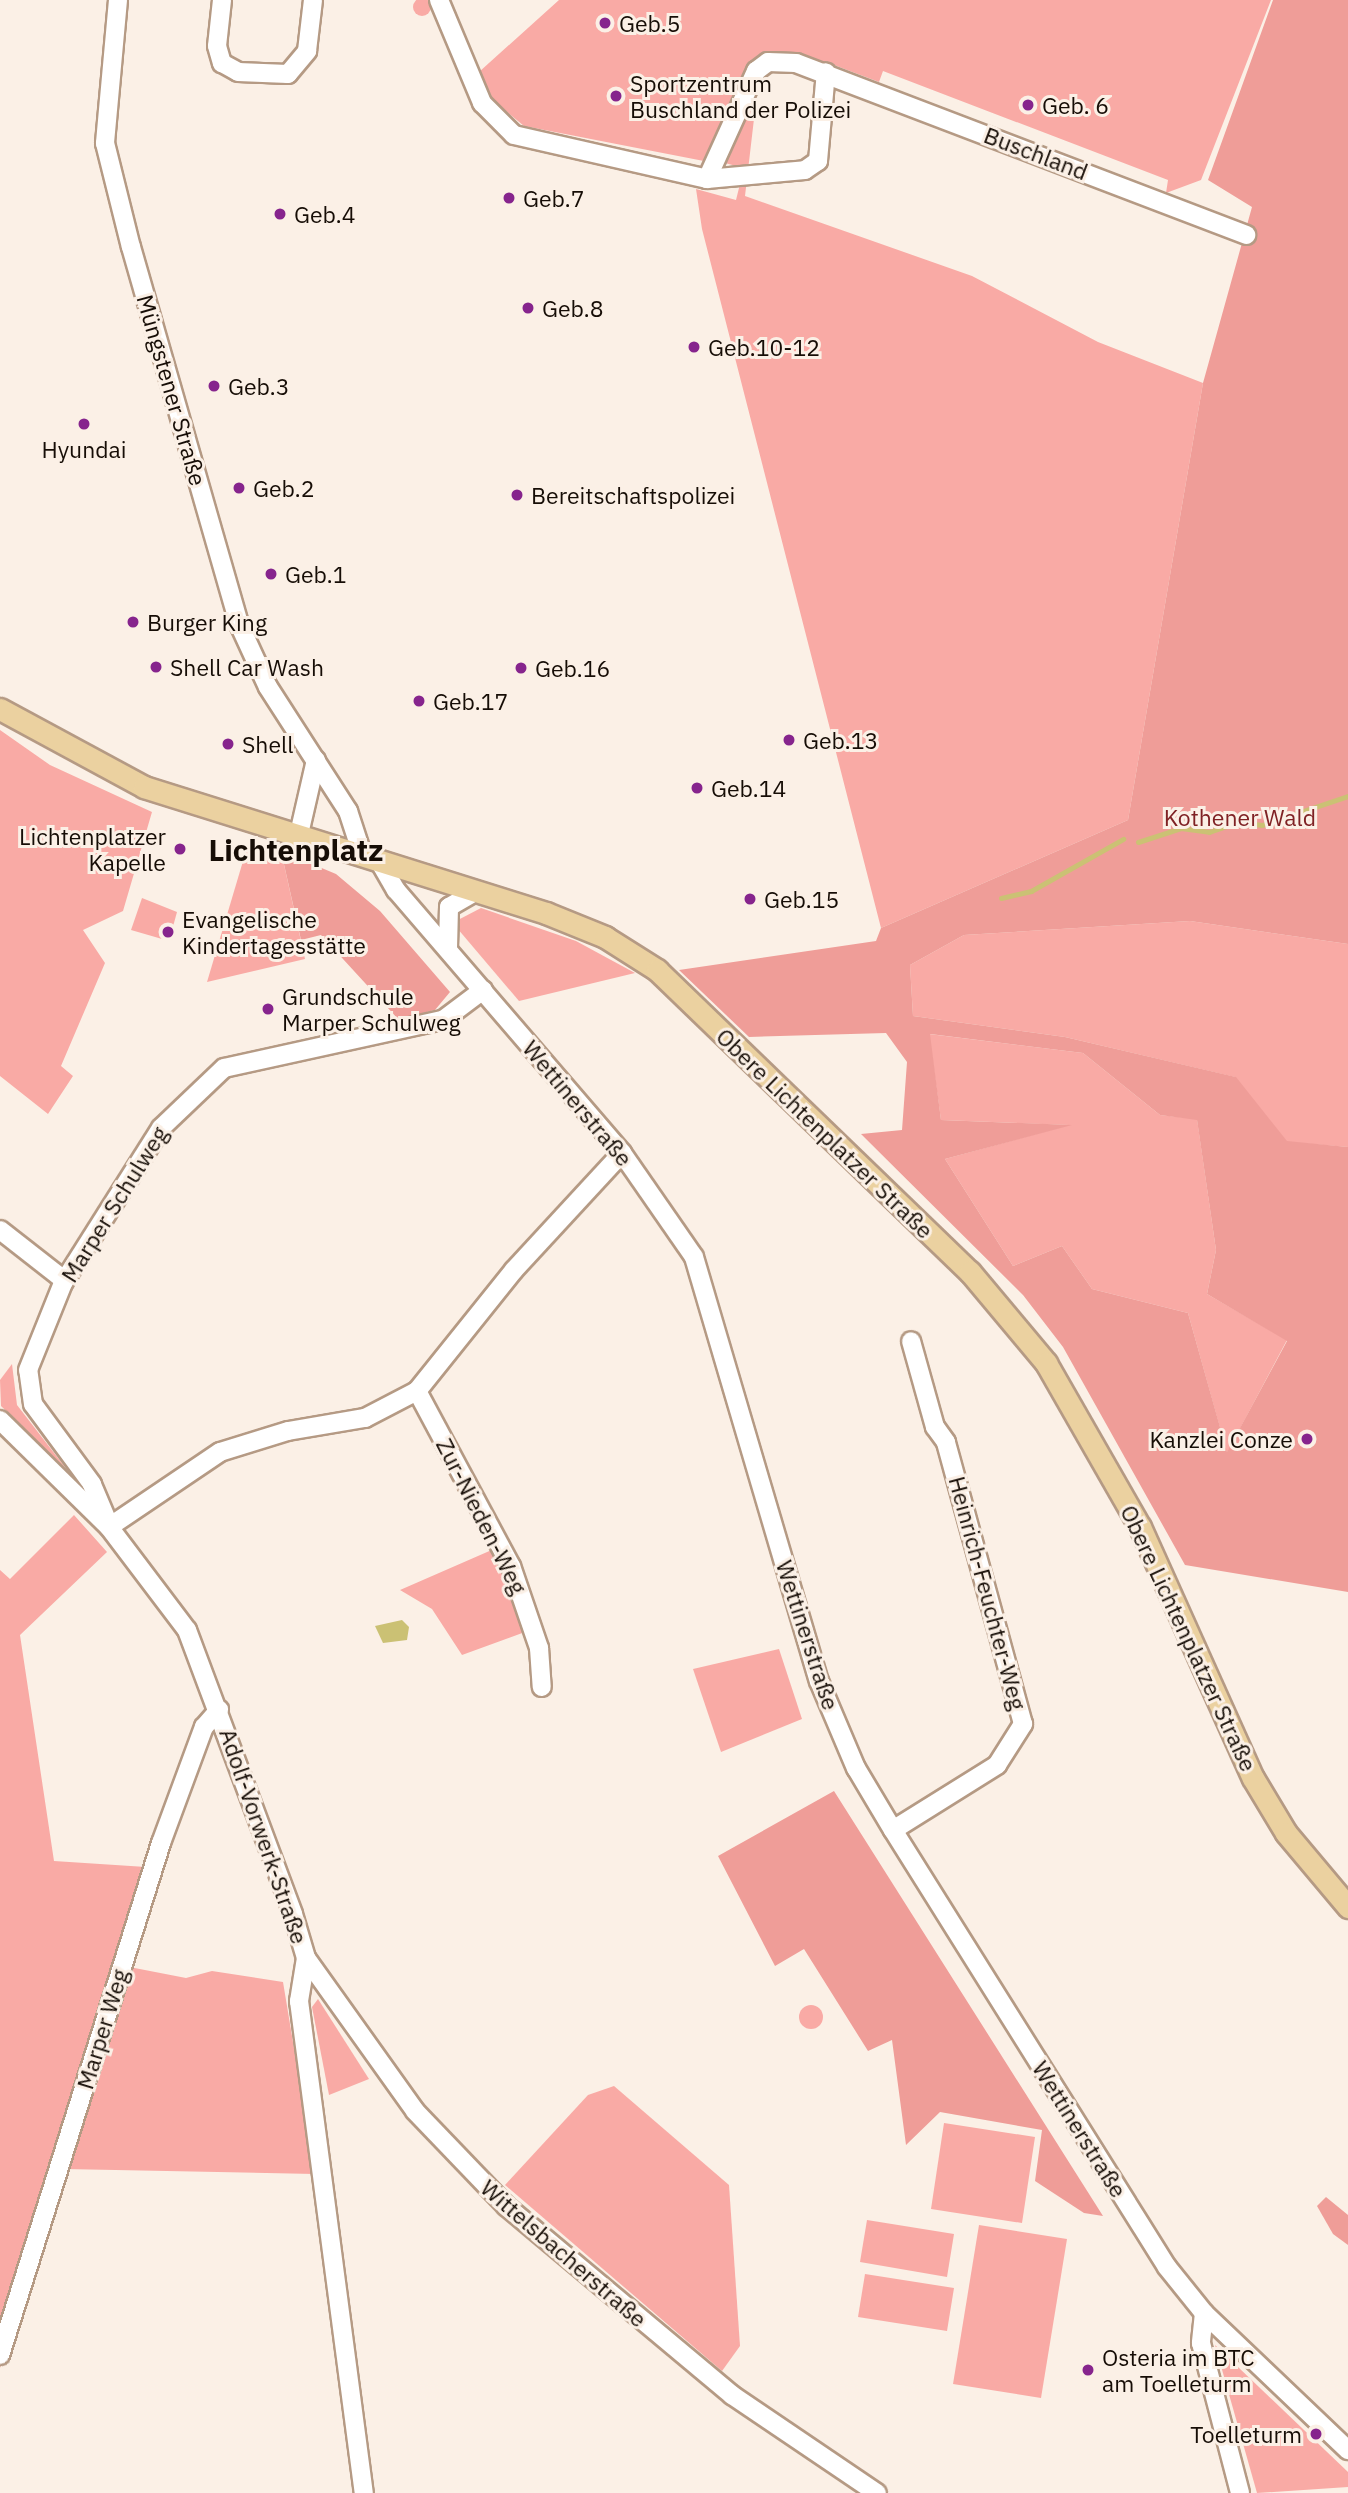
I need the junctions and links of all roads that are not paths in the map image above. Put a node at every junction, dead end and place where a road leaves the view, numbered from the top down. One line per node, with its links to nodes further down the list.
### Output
1 (118, 0): 9 (street, Müngstener Straße)
2 (222, 0): 3 (street)
3 (313, 0)
4 (439, 0): 6 (street)
5 (826, 72): 6 (street, Buschland); 6 (street); 7 (street, Buschland)
6 (707, 179)
7 (1246, 234)
8 (0, 709): 10 (main road, Obere Lichtenplatzer Straße)
9 (316, 760): 10 (street); 11 (street, Müngstener Straße)
10 (299, 834): 11 (main road, Obere Lichtenplatzer Straße)
11 (370, 857): 12 (main road, Obere Lichtenplatzer Straße); 13 (street, Wettinerstraße)
12 (477, 891): 13 (street); 25 (main road, Obere Lichtenplatzer Straße)
13 (449, 951): 14 (street, Wettinerstraße)
14 (483, 990): 15 (street, Wettinerstraße); 17 (street, Marper Schulweg)
15 (622, 1153): 19 (street); 24 (street, Wettinerstraße)
16 (0, 1230): 17 (street)
17 (64, 1280): 21 (street, Marper Schulweg)
18 (911, 1341): 24 (street, Heinrich-Feuchter-Weg)
19 (417, 1391): 21 (street); 22 (street, Zur-Nieden-Weg)
20 (0, 1420): 21 (street, Adolf-Vorwerk-Straße)
21 (109, 1527): 23 (street, Adolf-Vorwerk-Straße)
22 (542, 1687)
23 (219, 1710): 26 (street, Adolf-Vorwerk-Straße); 28 (street, Marper Weg)
24 (893, 1830): 27 (street, Wettinerstraße)
25 (1348, 1907)
26 (306, 1958): 30 (street, Adolf-Vorwerk-Straße); 31 (street, Wittelsbacherstraße)
27 (1204, 2313): 29 (street, Wettinerstraße); 32 (street)
28 (0, 2355)
29 (1348, 2450)
30 (364, 2493)
31 (877, 2493)
32 (1240, 2493)

